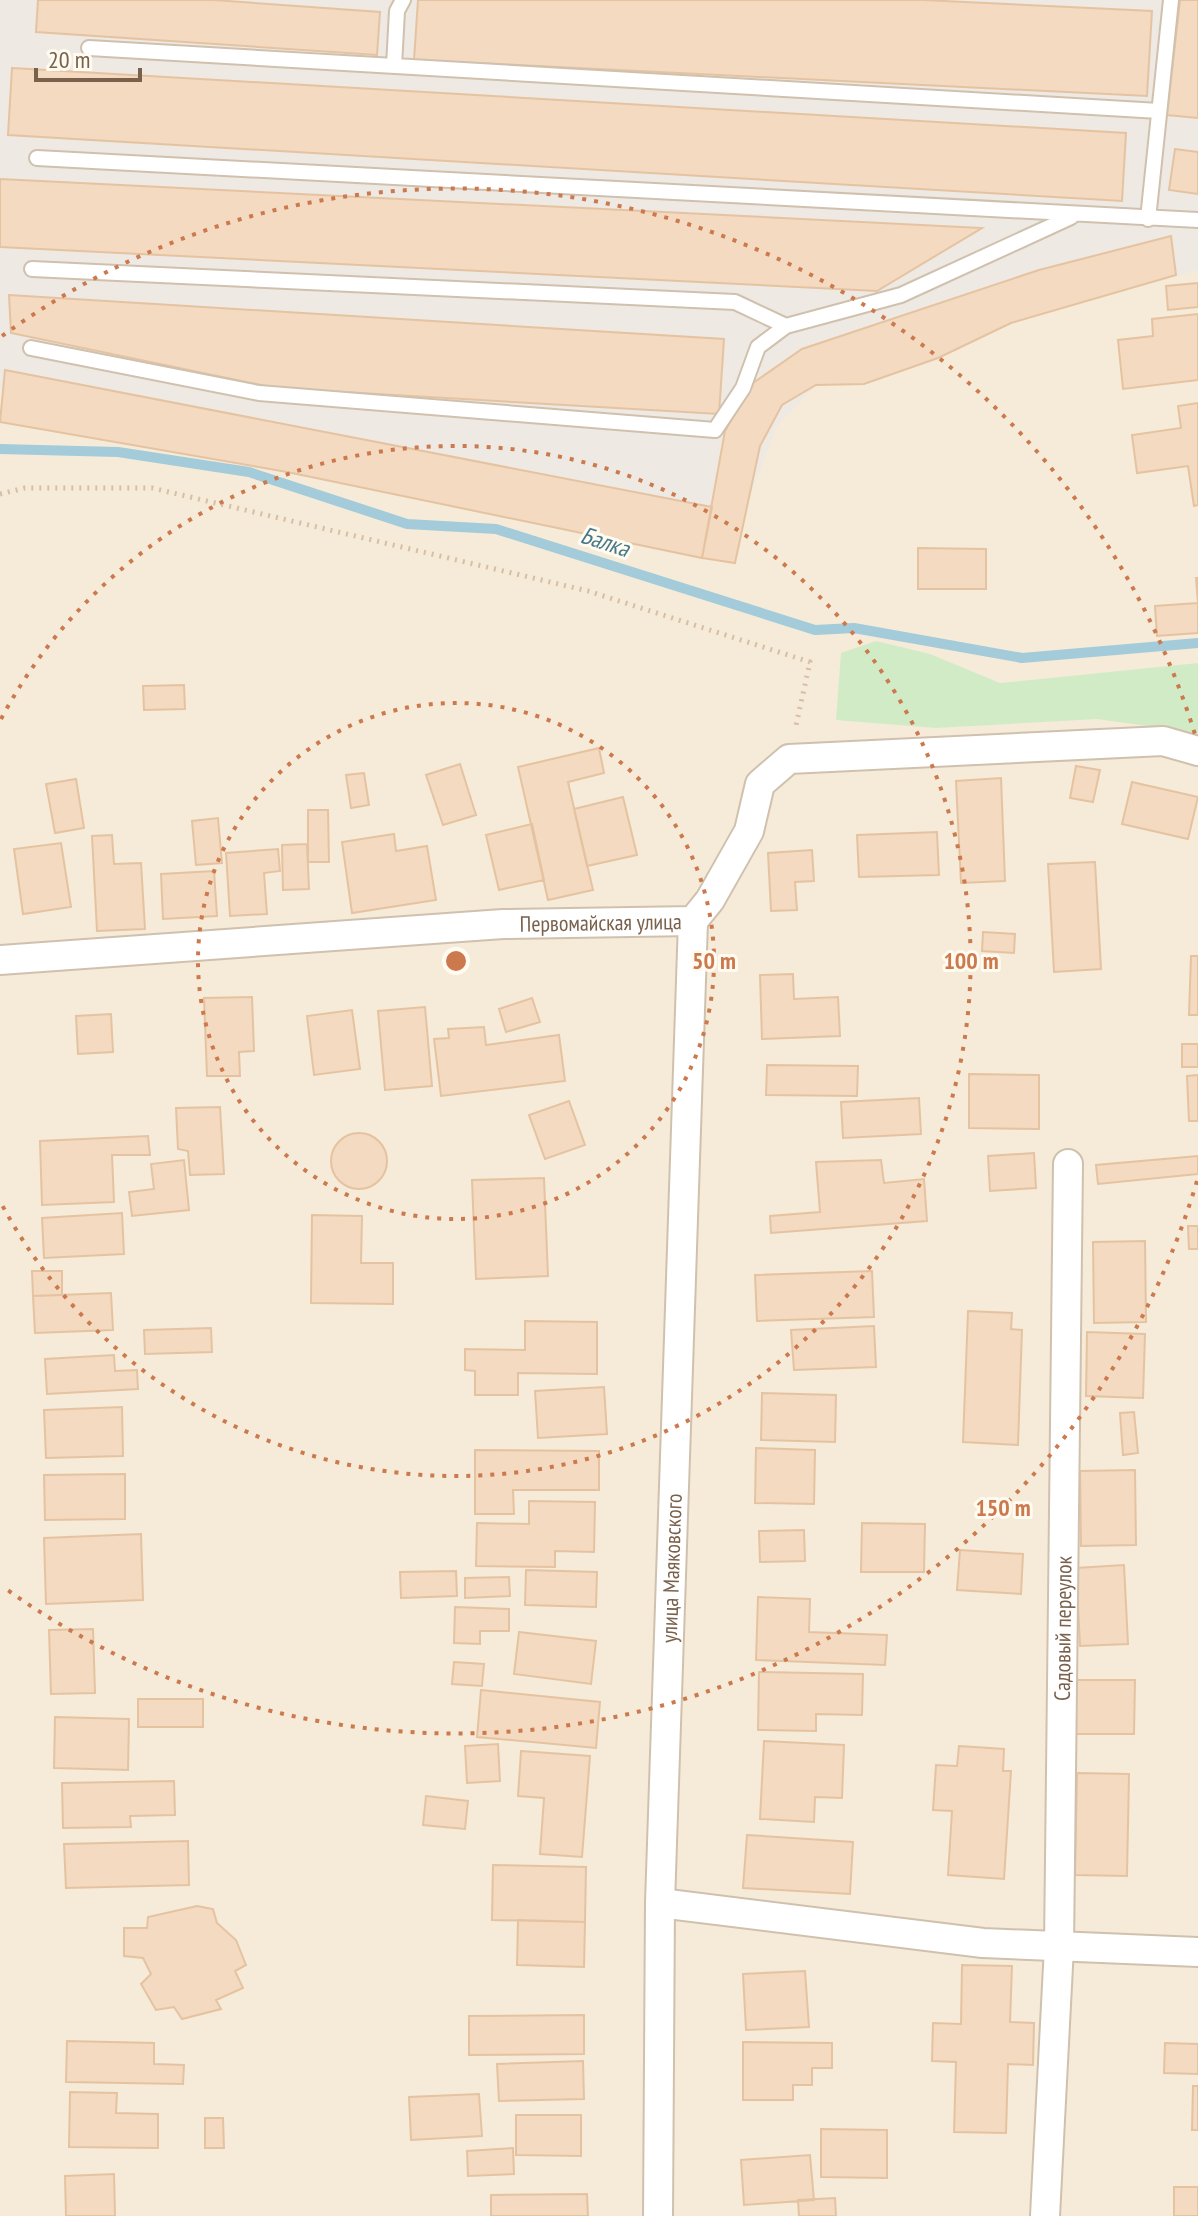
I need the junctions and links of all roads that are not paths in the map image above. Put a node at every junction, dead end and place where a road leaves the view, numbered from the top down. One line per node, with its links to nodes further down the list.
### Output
1 (403, 0): 4 (lane)
2 (1171, 0): 5 (lane)
3 (89, 48): 4 (lane)
4 (394, 66): 5 (lane)
5 (1159, 111): 8 (lane)
6 (37, 158): 7 (lane)
7 (1075, 215): 8 (lane); 11 (lane)
8 (1148, 219): 9 (lane)
9 (1198, 220)
10 (32, 269): 11 (lane)
11 (786, 326): 12 (lane)
12 (31, 348)
13 (1198, 751): 14 (street, Первомайская улица)
14 (693, 921): 15 (street, Первомайская улица); 17 (street, улица Маяковского)
15 (0, 960)
16 (1068, 1164): 18 (street, Садовый переулок)
17 (660, 1903): 18 (street); 20 (street, улица Маяковского)
18 (1059, 1947): 19 (street); 21 (street, Садовый переулок)
19 (1198, 1952)
20 (658, 2216)
21 (1045, 2216)

